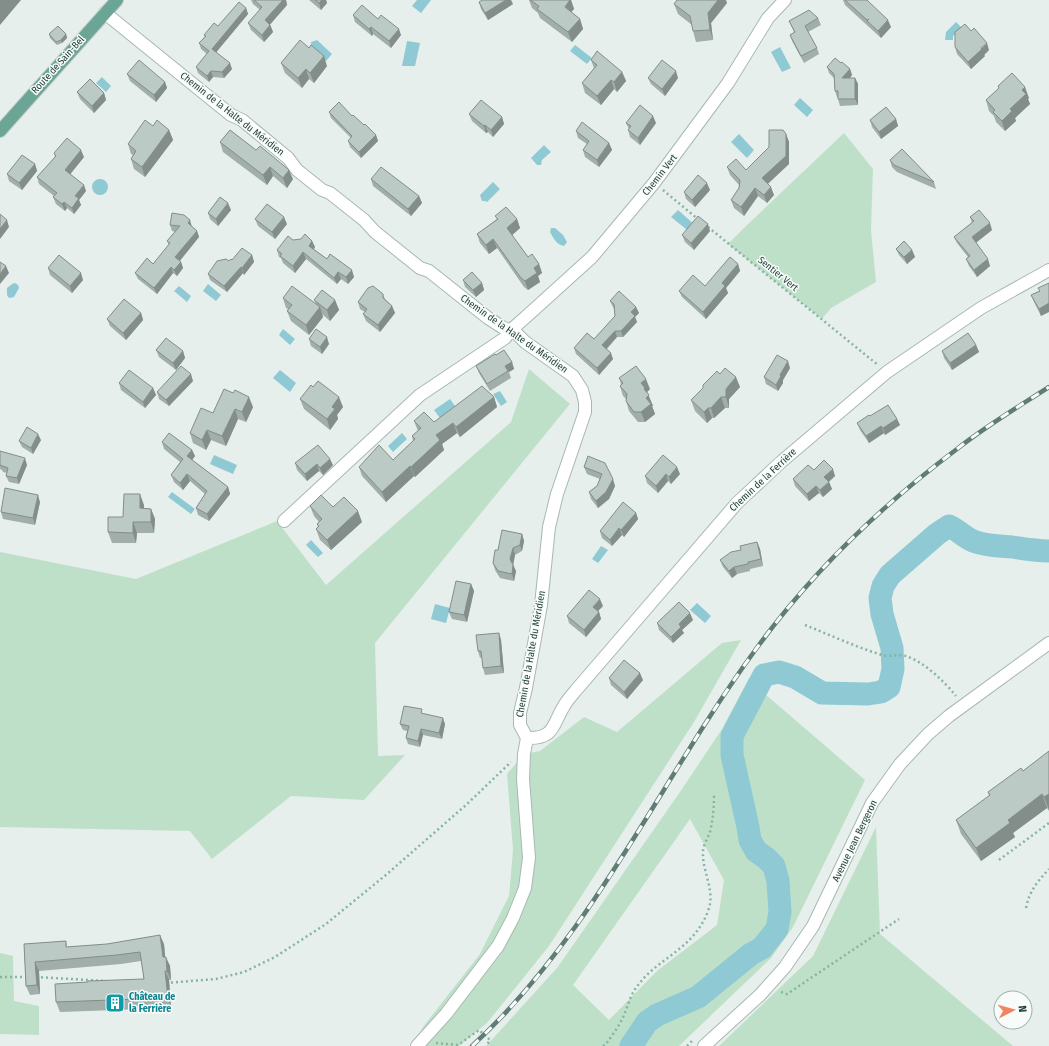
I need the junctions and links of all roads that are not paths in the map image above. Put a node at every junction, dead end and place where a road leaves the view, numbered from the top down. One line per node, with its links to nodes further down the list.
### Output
1 (117, 0): 3 (main road, Route de Sain-Bel)
2 (785, 0): 6 (street, Chemin Vert)
3 (106, 13): 4 (main road, Route de Sain-Bel); 6 (street, Chemin de la Halte du Méridien)
4 (0, 131)
5 (1049, 270): 9 (street, Chemin de la Ferrière)
6 (511, 330): 7 (street, Chemin Vert); 9 (street, Chemin de la Halte du Méridien)
7 (284, 521)
8 (1049, 643): 11 (street, Avenue Jean Bergeron)
9 (527, 738): 10 (street)
10 (418, 1044)
11 (704, 1046)

